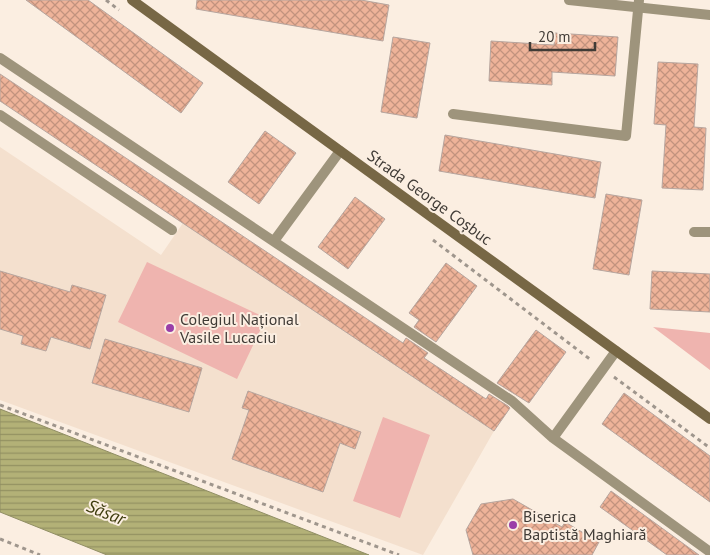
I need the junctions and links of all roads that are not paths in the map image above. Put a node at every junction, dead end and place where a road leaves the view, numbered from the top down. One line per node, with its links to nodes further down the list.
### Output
1 (132, 0): 8 (main road, Strada George Coșbuc)
2 (569, 0): 3 (street)
3 (638, 4): 4 (street); 6 (street)
4 (710, 15)
5 (0, 58): 12 (street)
6 (453, 114)
7 (0, 115): 9 (street)
8 (340, 151): 12 (street); 13 (main road, Strada George Coșbuc)
9 (172, 230)
10 (694, 232): 11 (street)
11 (710, 232)
12 (274, 242): 15 (street)
13 (616, 351): 14 (main road, Strada George Coșbuc); 15 (street)
14 (710, 419)
15 (553, 438): 16 (street)
16 (710, 552)

